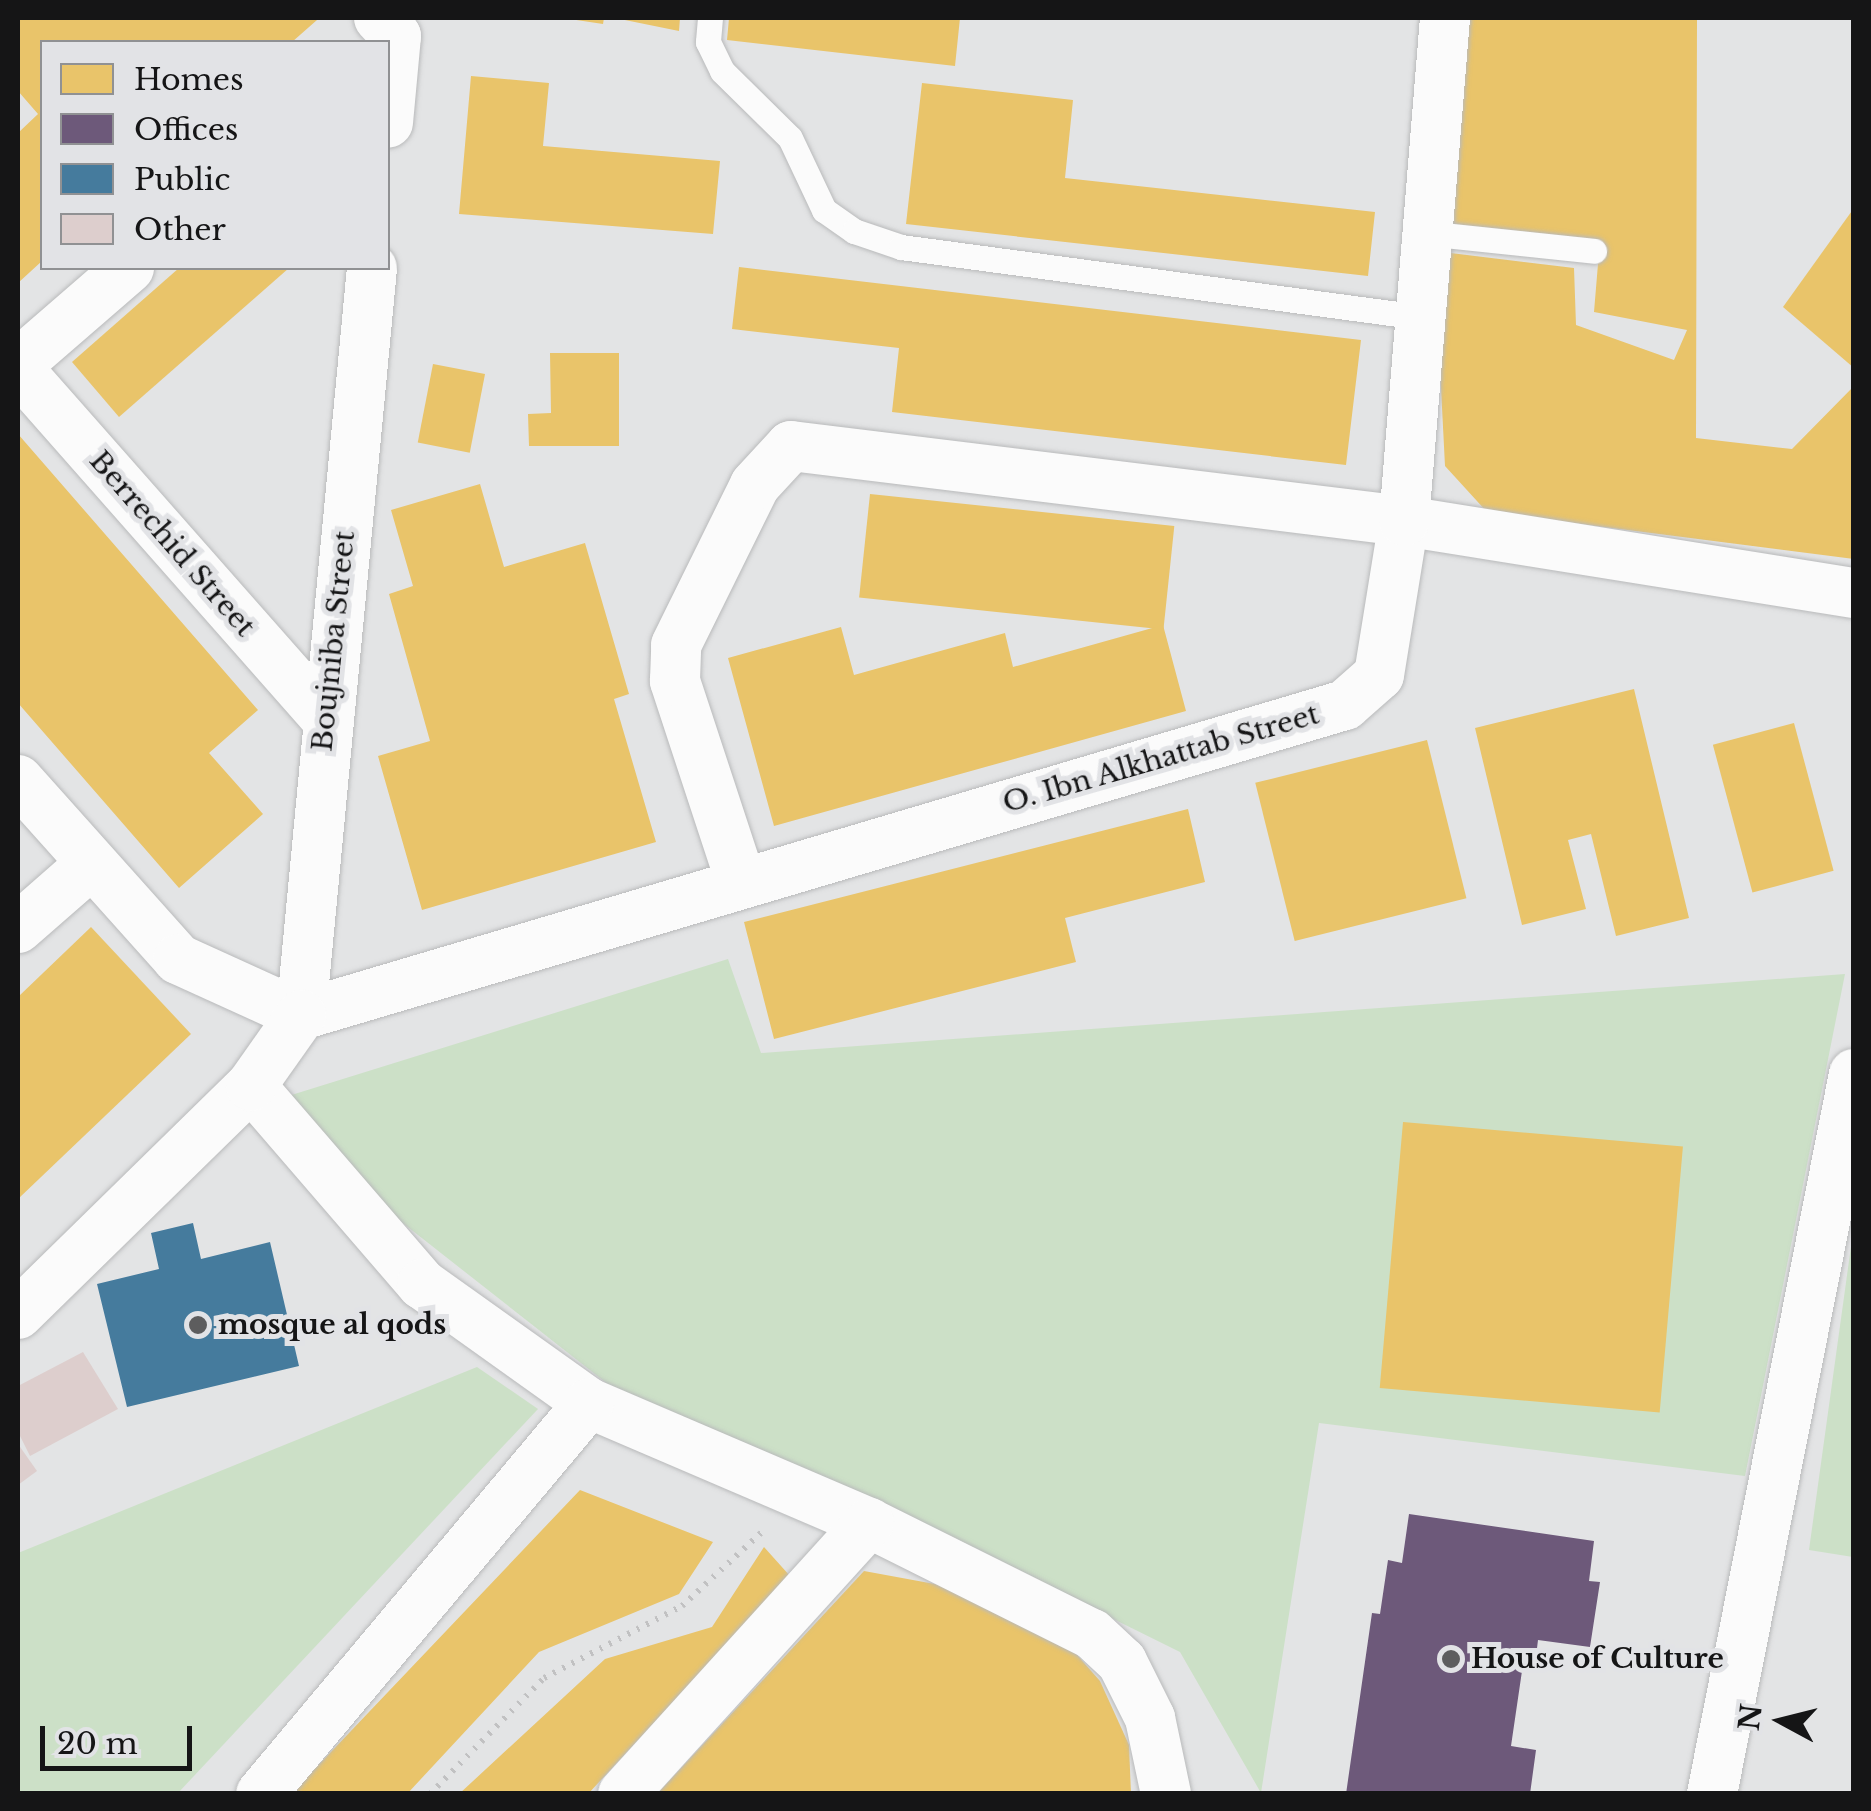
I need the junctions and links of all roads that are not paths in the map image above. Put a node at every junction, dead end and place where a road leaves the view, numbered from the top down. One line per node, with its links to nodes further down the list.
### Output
1 (710, 18): 7 (lane)
2 (1445, 18): 3 (street, O. Ibn Alkhattab Street)
3 (1424, 234): 4 (lane); 7 (street, O. Ibn Alkhattab Street)
4 (1594, 251)
5 (127, 270): 8 (street)
6 (372, 270): 11 (street, Boujniba Street)
7 (1420, 316): 9 (street, O. Ibn Alkhattab Street)
8 (18, 367): 11 (street, Berrechid Street)
9 (1404, 521): 10 (street); 14 (street, O. Ibn Alkhattab Street); 14 (street)
10 (1854, 592)
11 (326, 718): 16 (street, Boujniba Street)
12 (18, 780): 13 (street)
13 (91, 864): 15 (street); 16 (street)
14 (741, 882): 16 (street, O. Ibn Alkhattab Street)
15 (18, 928)
16 (301, 1015): 18 (street)
17 (1854, 1074): 25 (street)
18 (252, 1086): 19 (street); 20 (street)
19 (18, 1314)
20 (588, 1403): 21 (street); 22 (street)
21 (869, 1523): 23 (street); 24 (street)
22 (261, 1794)
23 (623, 1794)
24 (1166, 1794)
25 (1712, 1794)

